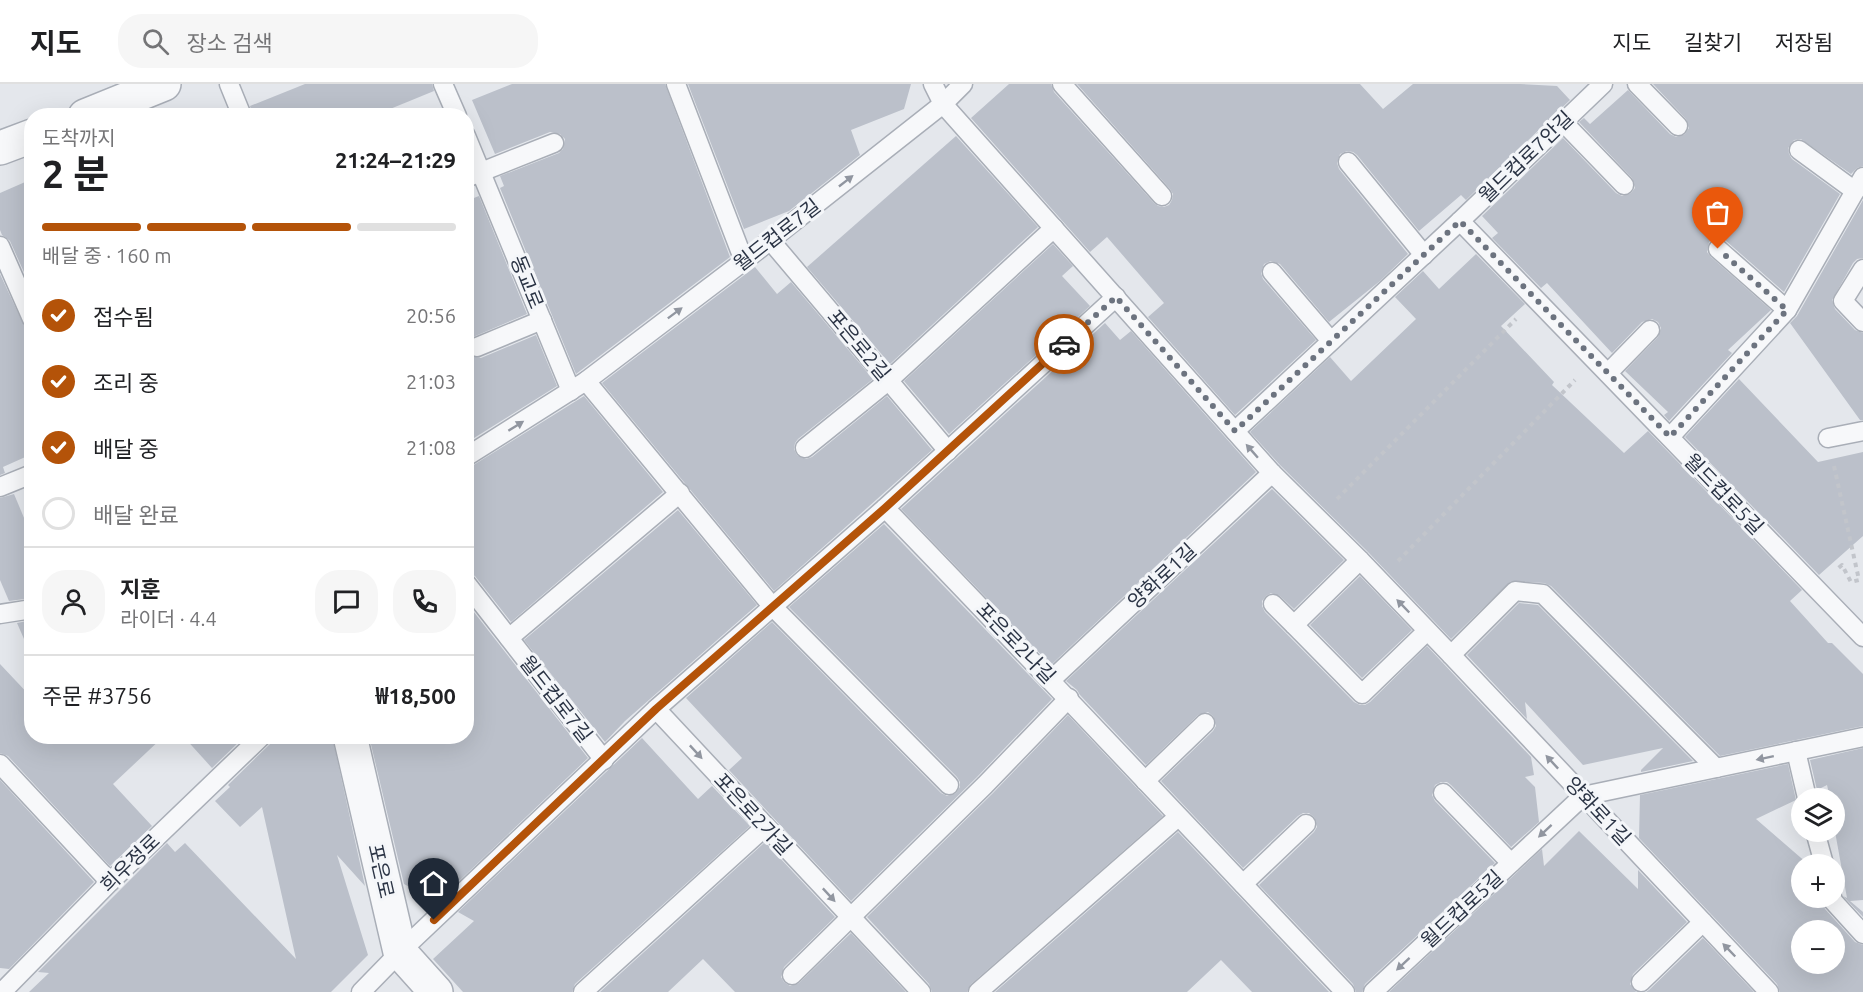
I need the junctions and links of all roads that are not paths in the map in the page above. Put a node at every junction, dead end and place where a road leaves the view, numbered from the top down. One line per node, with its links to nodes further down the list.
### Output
1 (164, 84): 10 (street)
2 (229, 84): 13 (lane)
3 (443, 84): 14 (lane)
4 (676, 84): 32 (lane)
5 (933, 84): 11 (lane, 양화로1길)
6 (963, 84): 11 (lane, 월드컵로7길)
7 (1062, 84): 25 (lane)
8 (1603, 84): 15 (lane, 월드컵로7안길)
9 (1637, 84): 16 (lane)
10 (115, 101): 12 (street)
11 (943, 105): 27 (lane, 양화로1길); 28 (lane, 월드컵로7길, one-way to 11)
12 (101, 108)
13 (239, 108)
14 (454, 108)
15 (1563, 122): 24 (lane); 26 (lane, 월드컵로7안길)
16 (1678, 126)
17 (24, 139): 19 (street)
18 (554, 143): 22 (lane)
19 (0, 148)
20 (1799, 150): 23 (lane)
21 (1348, 162): 31 (lane)
22 (475, 175): 38 (lane, 동교로)
23 (1859, 184): 37 (lane)
24 (1624, 185)
25 (1162, 196)
26 (1460, 221): 31 (lane, 월드컵로7안길); 43 (lane, 월드컵로5길)
27 (1054, 228): 35 (lane, 양화로1길); 44 (lane)
28 (770, 240): 32 (lane, 월드컵로7길); 44 (lane, 포은로2길)
29 (0, 246): 36 (lane)
30 (1718, 249): 37 (lane)
31 (1424, 255): 41 (lane, 월드컵로7안길)
32 (744, 261): 45 (lane, 월드컵로7길, one-way to 32)
33 (1863, 269): 39 (lane)
34 (1272, 272): 41 (lane)
35 (1116, 297): 46 (lane, 양화로1길); 51 (lane)
36 (24, 302)
37 (1787, 310): 48 (lane)
38 (542, 320): 42 (lane); 45 (lane, 동교로)
39 (1863, 322)
40 (1650, 330): 43 (lane)
41 (1331, 341): 46 (lane, 월드컵로7안길)
42 (477, 347)
43 (1608, 373): 48 (lane, 월드컵로5길)
44 (888, 381): 50 (lane); 51 (lane, 포은로2길)
45 (578, 386): 52 (lane, 월드컵로7길, one-way to 45); 56 (lane)
46 (1235, 431): 53 (lane, 양화로1길, one-way to 46)
47 (1863, 431): 49 (lane)
48 (1670, 437): 66 (lane, 월드컵로5길)
49 (1828, 438)
50 (805, 448)
51 (948, 451): 57 (lane)
52 (474, 452)
53 (1272, 473): 58 (lane, 양화로1길); 69 (lane, 양화로1길)
54 (24, 477): 55 (lane)
55 (0, 487)
56 (680, 493): 61 (lane); 67 (lane, 월드컵로7길)
57 (885, 508): 61 (lane); 69 (lane, 포은로2나길)
58 (1360, 560): 64 (lane); 65 (lane, 양화로1길, one-way to 58)
59 (474, 593): 67 (lane, 월드컵로7길)
60 (1273, 604): 64 (lane)
61 (772, 606): 71 (lane); 81 (lane)
62 (24, 610): 63 (lane)
63 (0, 614)
64 (1294, 625): 65 (lane)
65 (1427, 630): 68 (lane, 양화로1길)
66 (1863, 637)
67 (509, 638): 77 (lane, 월드컵로7길)
68 (1451, 655): 79 (lane); 84 (lane, 양화로1길, one-way to 68)
69 (1051, 680): 70 (lane, 포은로2나길)
70 (1069, 698): 80 (lane, 포은로2나길); 92 (lane)
71 (656, 709): 77 (lane); 87 (lane, 포은로2가길, one-way to 87)
72 (1205, 723): 80 (lane)
73 (1863, 737): 76 (lane)
74 (254, 744): 89 (lane, 희우정로)
75 (352, 744): 95 (street, 포은로)
76 (1796, 751): 79 (lane, one-way to 79); 82 (lane)
77 (604, 760): 95 (lane)
78 (0, 764): 89 (lane)
79 (1716, 768): 84 (lane)
80 (1145, 781): 85 (lane, 포은로2나길)
81 (950, 785)
82 (1805, 788)
83 (1443, 793): 88 (lane)
84 (1583, 796): 88 (lane, 월드컵로5길, one-way to 88); 93 (lane, 양화로1길)
85 (1178, 817): 90 (lane, 포은로2나길); 103 (lane)
86 (1306, 824): 90 (lane)
87 (765, 827): 92 (lane, 포은로2가길, one-way to 92); 101 (lane)
88 (1511, 863): 105 (lane, 월드컵로5길, one-way to 105)
89 (110, 882): 98 (lane, 희우정로)
90 (1243, 884): 104 (lane, 포은로2나길)
91 (1840, 908): 94 (lane)
92 (850, 917): 96 (lane); 102 (lane, 포은로2가길)
93 (1703, 922): 97 (lane); 106 (lane, 양화로1길, one-way to 93)
94 (1863, 933)
95 (400, 952): 99 (lane); 100 (street, 포은로)
96 (792, 975)
97 (1641, 982)
98 (2, 992)
99 (361, 992)
100 (436, 992)
101 (583, 992)
102 (921, 992)
103 (978, 992)
104 (1345, 992)
105 (1373, 992)
106 (1769, 992)

